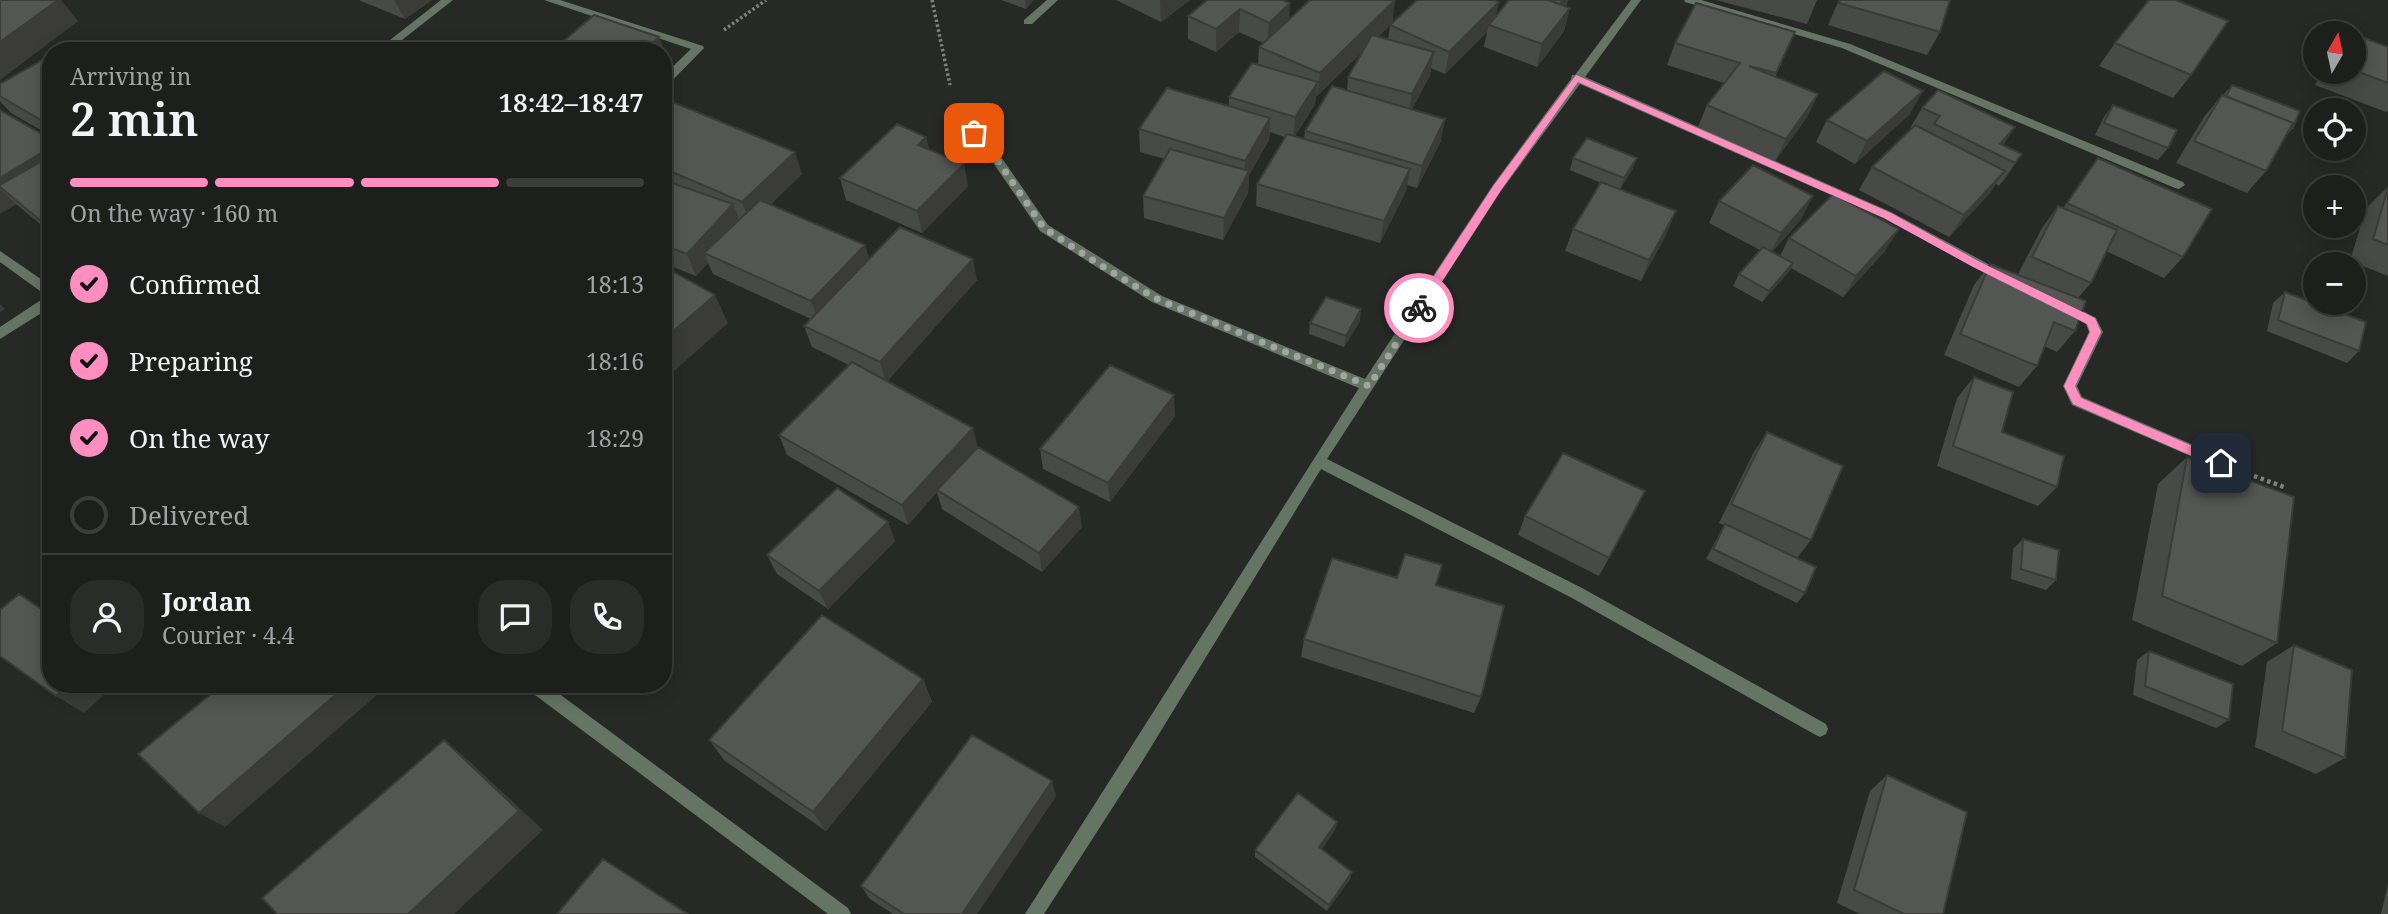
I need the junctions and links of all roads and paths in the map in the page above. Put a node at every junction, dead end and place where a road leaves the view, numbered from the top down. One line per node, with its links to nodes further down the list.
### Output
1 (449, 0): 9 (street)
2 (549, 0): 10 (street)
3 (766, 0): 10 (path)
4 (933, 0): 13 (path)
5 (1054, 0): 8 (street)
6 (1636, 0): 12 (street)
7 (1689, 0): 14 (street)
8 (1028, 22)
9 (393, 42)
10 (699, 48): 11 (street)
11 (672, 74)
12 (1576, 78): 16 (street); 21 (street)
13 (956, 115): 21 (street)
14 (2179, 185)
15 (0, 256): 17 (street)
16 (2012, 282)
17 (42, 286)
18 (2048, 298): 23 (street)
19 (42, 306): 20 (street)
20 (0, 334)
21 (1369, 386): 22 (street)
22 (1318, 460): 25 (street); 27 (street)
23 (2221, 463)
24 (545, 693): 26 (street)
25 (1820, 729)
26 (842, 914)
27 (1034, 914)

